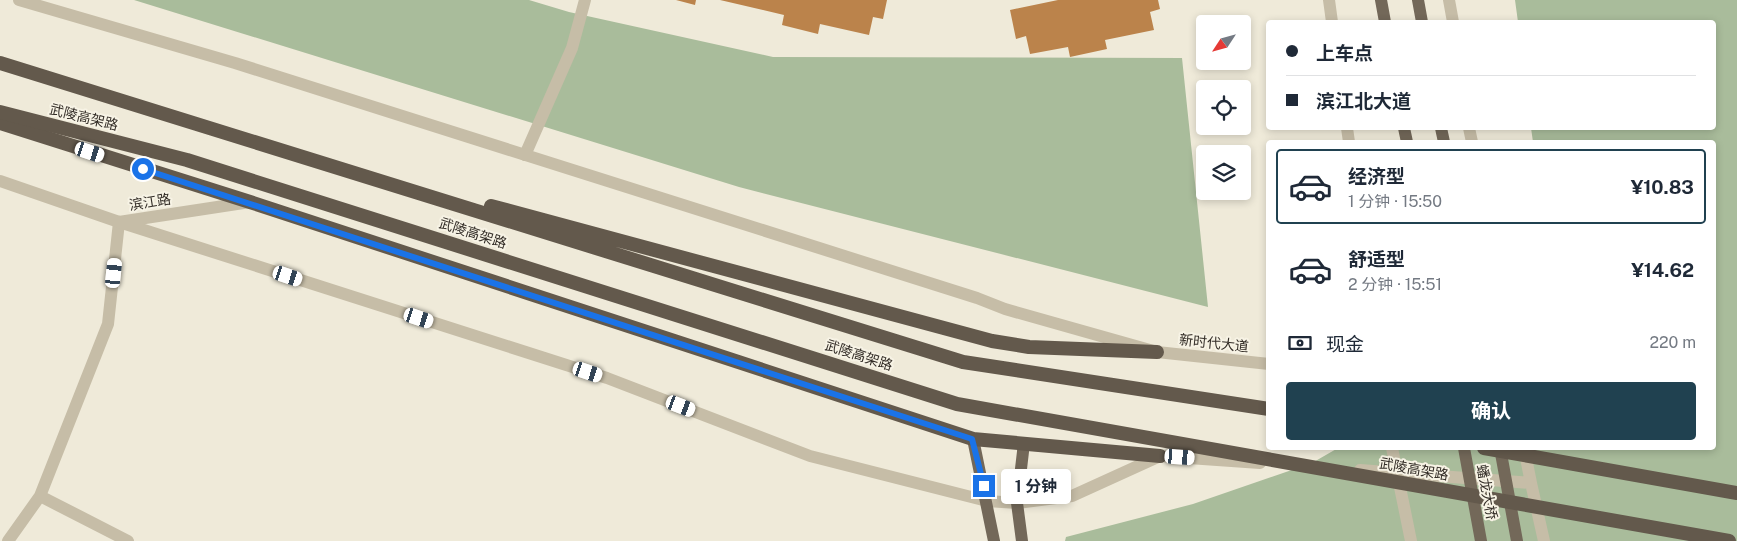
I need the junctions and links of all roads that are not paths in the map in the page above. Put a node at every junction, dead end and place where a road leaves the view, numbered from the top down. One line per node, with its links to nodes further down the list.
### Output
1 (19, 0): 14 (street, 新时代大道)
2 (585, 0): 14 (street)
3 (1329, 0): 7 (street)
4 (1381, 0): 8 (main road)
5 (1418, 0): 9 (main road)
6 (1449, 0): 10 (street)
7 (1332, 20)
8 (1385, 20)
9 (1422, 20)
10 (1452, 20)
11 (0, 63): 18 (highway); 20 (highway, 武陵高架路)
12 (0, 112): 43 (highway, 武陵高架路, bridge)
13 (0, 124): 16 (highway)
14 (525, 155): 18 (street, 新时代大道)
15 (0, 181): 17 (street, 滨江路)
16 (250, 202): 17 (street, 滨江路); 21 (highway)
17 (119, 222): 32 (street); 33 (street)
18 (1156, 352): 19 (street, 新时代大道)
19 (1266, 364)
20 (1266, 409)
21 (972, 439): 22 (highway); 33 (main road)
22 (1024, 443): 28 (highway); 34 (main road)
23 (1392, 450): 29 (street)
24 (1464, 450): 40 (main road, 蟠龙大桥, bridge)
25 (1495, 450): 31 (highway, bridge)
26 (1500, 450): 41 (main road, 蟠龙大桥, bridge)
27 (1524, 450): 30 (street)
28 (1160, 456): 29 (street); 34 (street)
29 (1396, 473): 30 (street); 39 (street)
30 (1531, 483): 42 (street)
31 (1737, 494)
32 (40, 496): 35 (street); 36 (street)
33 (987, 501): 34 (street); 37 (main road)
34 (1017, 503): 38 (main road)
35 (8, 541)
36 (128, 541)
37 (994, 541)
38 (1022, 541)
39 (1411, 541)
40 (1481, 541)
41 (1517, 541)
42 (1544, 541)
43 (1729, 541)

